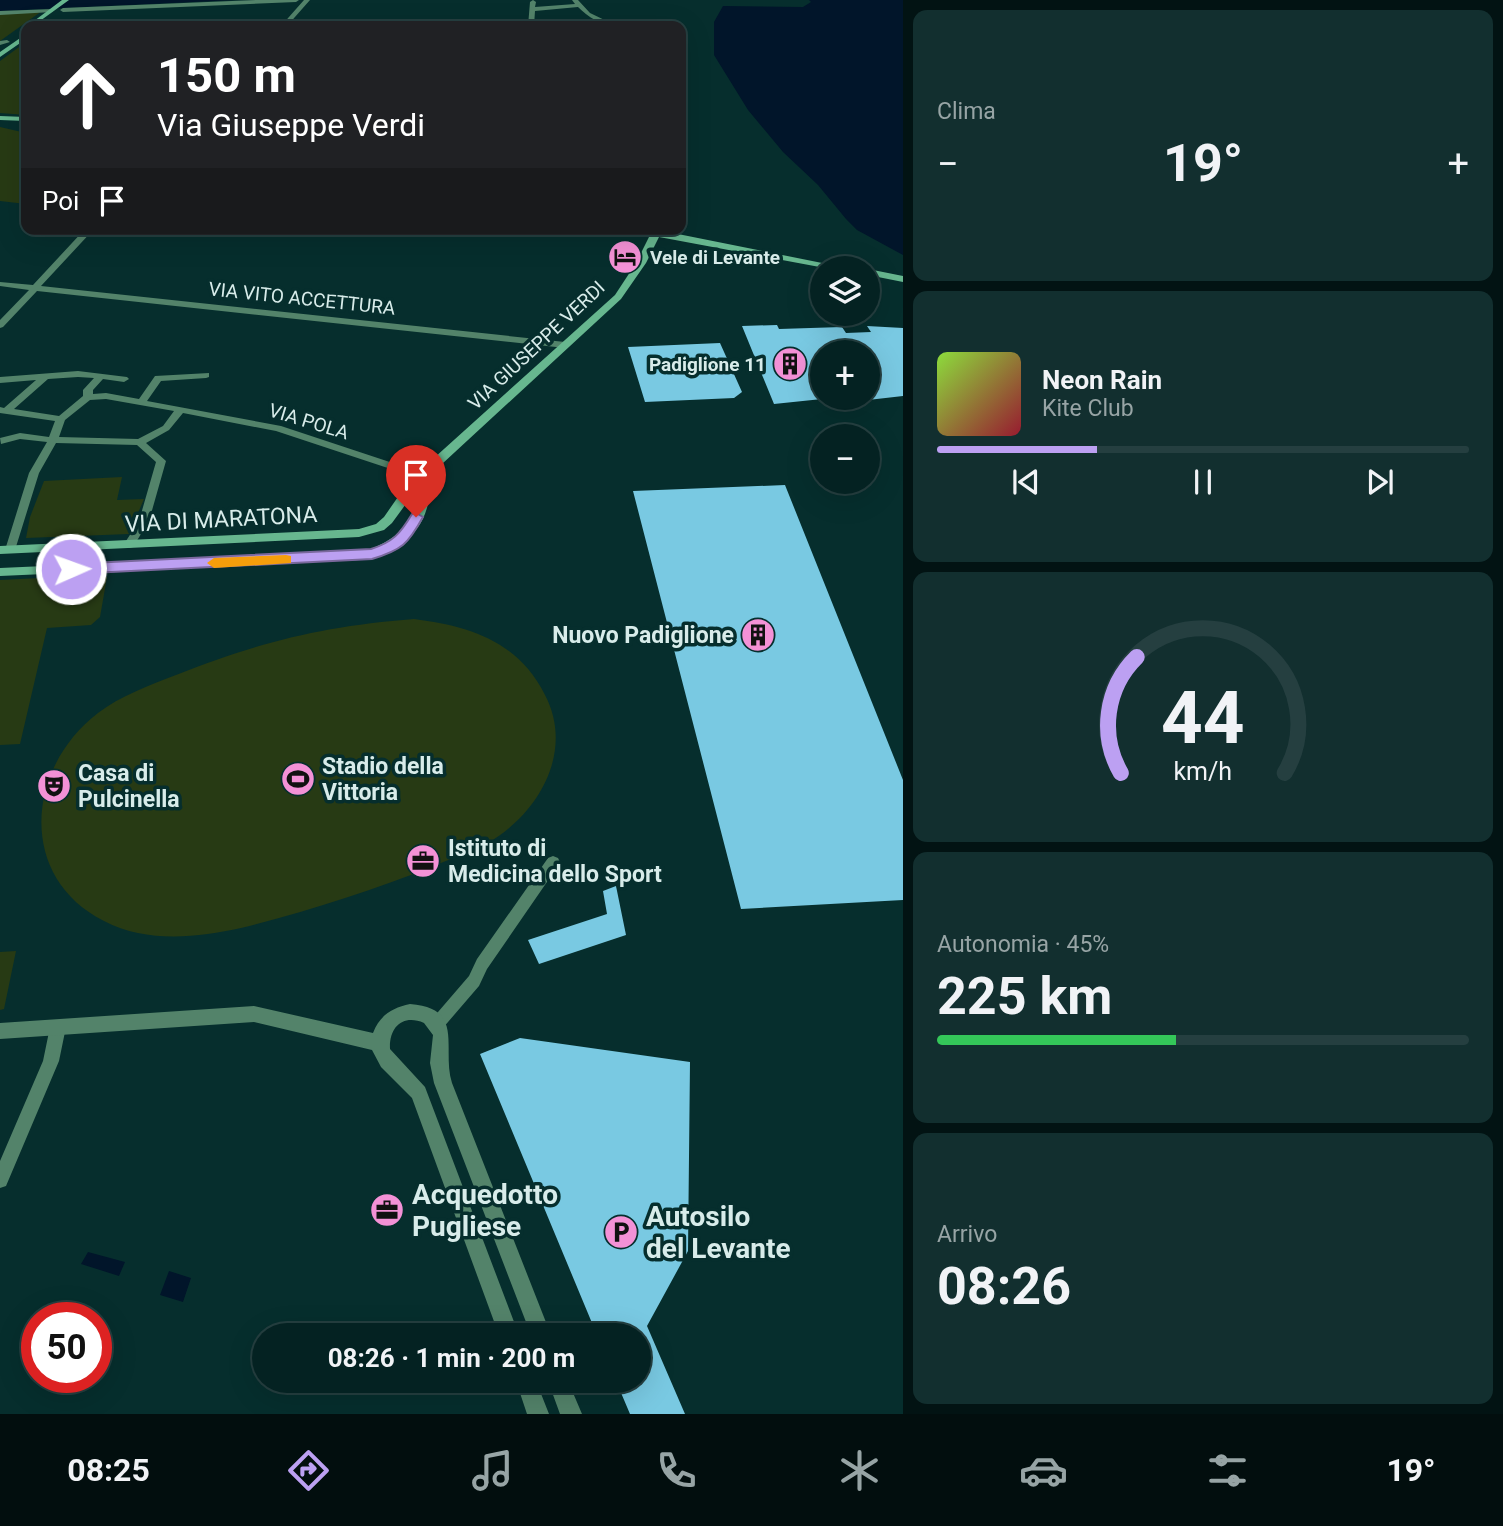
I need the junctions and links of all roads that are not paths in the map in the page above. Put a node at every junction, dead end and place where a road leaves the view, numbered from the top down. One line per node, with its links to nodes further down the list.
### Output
1 (66, 0): 8 (main road)
2 (77, 0): 9 (main road)
3 (296, 0): 9 (street)
4 (307, 0): 13 (street)
5 (533, 0): 7 (street)
6 (577, 3): 7 (street); 15 (street)
7 (533, 9): 14 (street)
8 (52, 10): 10 (street); 11 (main road)
9 (63, 10): 12 (main road)
10 (0, 13)
11 (36, 21)
12 (47, 21)
13 (288, 21)
14 (532, 21)
15 (603, 21)
16 (21, 32): 18 (main road)
17 (21, 40): 19 (main road)
18 (2, 44)
19 (0, 55)
20 (0, 118): 21 (main road)
21 (21, 119)
22 (84, 235): 29 (street)
23 (656, 235): 31 (main road, VIA GIUSEPPE VERDI)
24 (673, 235): 25 (main road)
25 (810, 262)
26 (880, 274): 27 (main road)
27 (903, 279)
28 (0, 284): 29 (street, VIA VITO ACCETTURA)
29 (35, 288): 30 (street); 31 (street, VIA VITO ACCETTURA)
30 (0, 325)
31 (565, 345): 45 (main road, VIA GIUSEPPE VERDI)
32 (206, 375): 38 (street)
33 (101, 376): 34 (street); 35 (street); 37 (street)
34 (44, 378): 36 (street); 40 (street)
35 (124, 379)
36 (0, 380)
37 (88, 397): 38 (street, VIA POLA); 41 (street)
38 (142, 402): 39 (street, VIA POLA)
39 (180, 410): 44 (street); 45 (street, VIA POLA)
40 (3, 411): 41 (street)
41 (61, 419): 42 (street)
42 (53, 440): 43 (street); 44 (street); 48 (street)
43 (0, 442)
44 (140, 442): 47 (street)
45 (425, 477): 46 (main road, VIA GIUSEPPE VERDI); 49 (main road, VIA DI MARATONA)
46 (359, 533): 47 (main road, VIA DI MARATONA)
47 (129, 544): 48 (main road, VIA DI MARATONA); 49 (main road)
48 (5, 550)
49 (124, 567): 50 (main road, VIA DI MARATONA)
50 (0, 572)
51 (553, 862): 52 (street)
52 (437, 1024): 55 (street); 58 (street)
53 (58, 1027): 54 (street); 55 (street); 56 (street)
54 (0, 1031)
55 (380, 1043): 57 (street)
56 (0, 1180)
57 (505, 1323)
58 (536, 1323)
59 (530, 1393): 61 (street)
60 (563, 1393): 62 (street)
61 (538, 1414)
62 (571, 1414)

